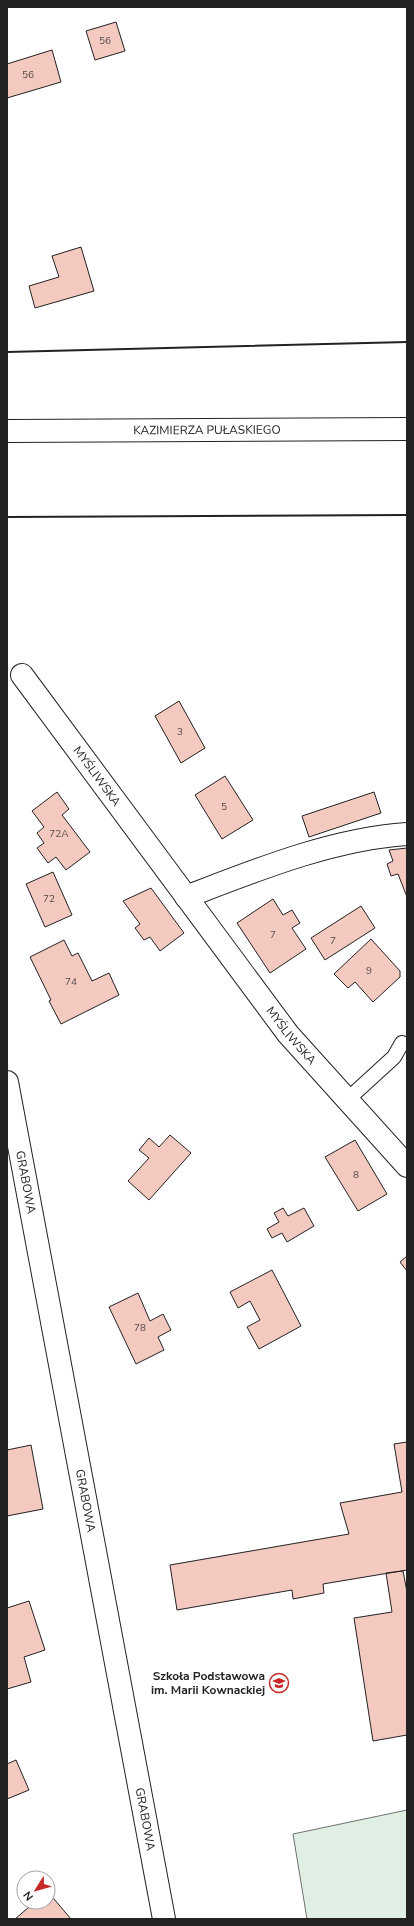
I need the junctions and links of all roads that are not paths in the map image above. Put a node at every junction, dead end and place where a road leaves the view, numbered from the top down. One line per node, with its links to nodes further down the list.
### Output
1 (407, 429): 2 (street, KAZIMIERZA PUŁASKIEGO)
2 (7, 431)
3 (22, 675): 5 (street, MYŚLIWSKA)
4 (407, 834): 5 (street)
5 (186, 897): 8 (street, MYŚLIWSKA)
6 (402, 1043): 8 (lane)
7 (7, 1082): 10 (street, GRABOWA)
8 (347, 1100): 9 (street, MYŚLIWSKA)
9 (407, 1166)
10 (164, 1919)

